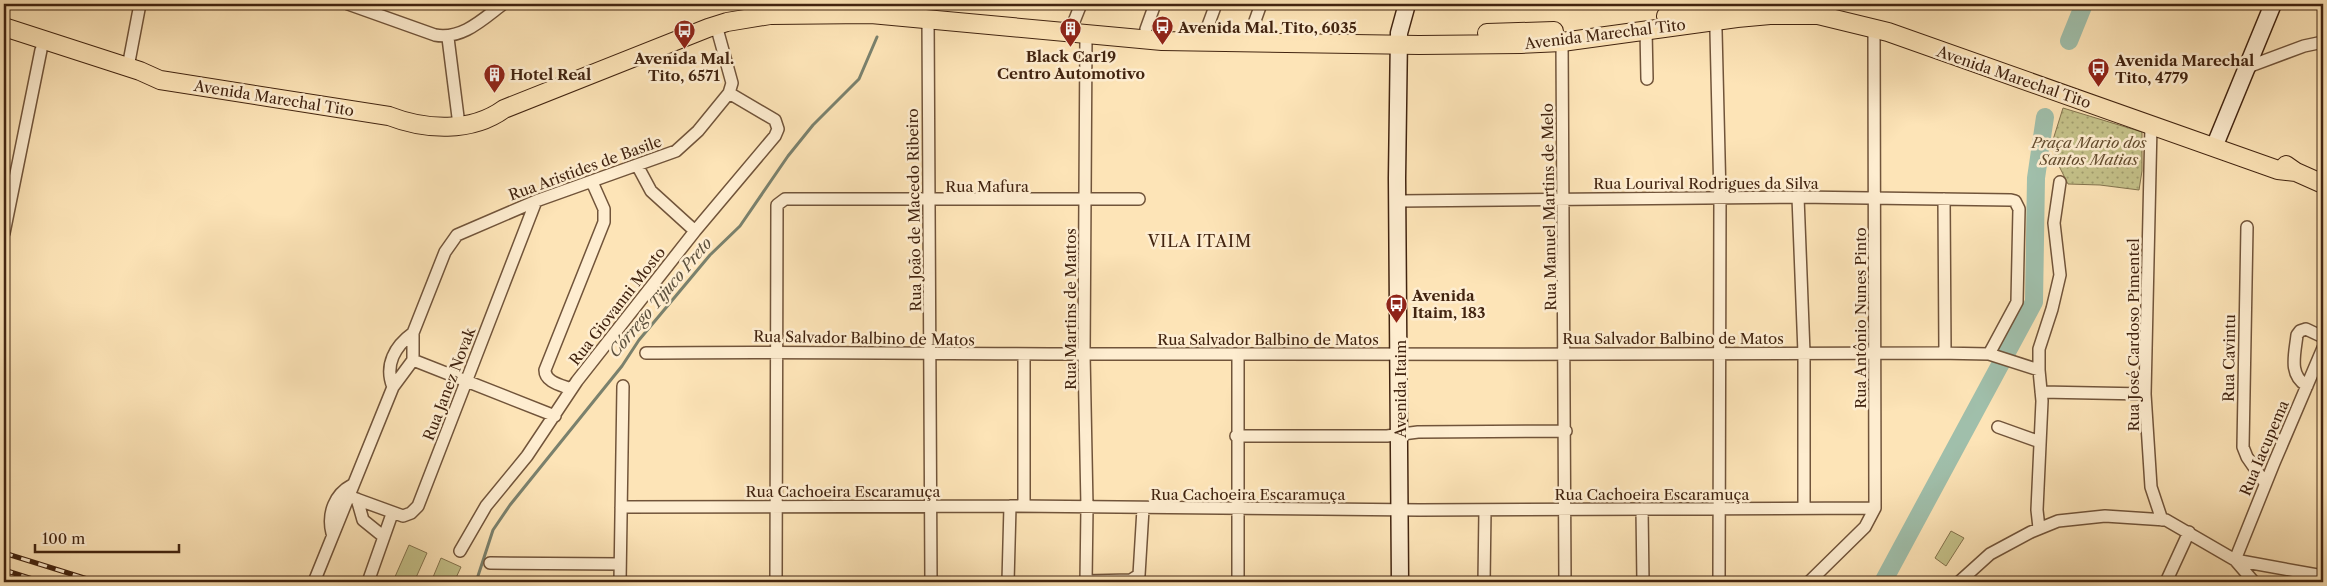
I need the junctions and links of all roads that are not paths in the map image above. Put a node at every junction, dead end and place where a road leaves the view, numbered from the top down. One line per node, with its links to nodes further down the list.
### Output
1 (140, 4): 30 (street)
2 (503, 4): 24 (street)
3 (871, 4): 11 (main road, Avenida Marechal Tito); 18 (main road, Avenida Marechal Tito)
4 (1081, 4): 18 (street)
5 (1155, 4): 19 (street)
6 (1216, 4): 21 (street)
7 (1261, 4): 22 (street)
8 (1407, 4): 25 (street, Avenida Itaim)
9 (2273, 4): 31 (street)
10 (353, 5): 24 (street)
11 (792, 8): 14 (main road, Avenida Marechal Tito); 15 (main road, Avenida Marechal Tito)
12 (1822, 8): 13 (main road, Avenida Marechal Tito); 17 (main road, Avenida Marechal Tito); 38 (main road, Avenida Marechal Tito)
13 (1716, 9): 20 (main road, Avenida Marechal Tito); 25 (main road, Avenida Marechal Tito); 45 (street)
14 (928, 18): 18 (main road, Avenida Marechal Tito); 52 (street, Rua João de Macedo Ribeiro)
15 (716, 26): 34 (street); 35 (main road, Avenida Marechal Tito)
16 (4, 27): 29 (main road, Avenida Marechal Tito)
17 (1874, 28): 36 (main road, Avenida Marechal Tito); 46 (street, Rua Antônio Nunes Pinto)
18 (1080, 30): 19 (main road, Avenida Marechal Tito); 25 (main road, Avenida Marechal Tito); 47 (street, Rua Martins de Mattos)
19 (1146, 30): 21 (main road, Avenida Marechal Tito)
20 (1646, 30): 26 (main road, Avenida Marechal Tito); 32 (street)
21 (1206, 31): 22 (main road, Avenida Marechal Tito)
22 (1251, 32): 25 (main road, Avenida Marechal Tito)
23 (4, 38): 28 (main road, Avenida Marechal Tito)
24 (448, 38): 35 (street)
25 (1399, 39): 26 (main road, Avenida Marechal Tito); 53 (street, Avenida Itaim)
26 (1562, 42): 49 (street, Rua Manuel Martins de Melo)
27 (2323, 42): 31 (street)
28 (40, 50): 29 (main road, Avenida Marechal Tito); 56 (street)
29 (73, 55): 30 (main road, Avenida Marechal Tito); 33 (main road, Avenida Marechal Tito)
30 (128, 67): 33 (main road, Avenida Marechal Tito)
31 (2245, 68): 38 (street)
32 (1647, 79)
33 (160, 80): 35 (main road, Avenida Marechal Tito)
34 (729, 92): 39 (street, Rua Aristides de Basile); 55 (street, Rua Giovanni Mosto)
35 (459, 119)
36 (2151, 125): 37 (main road, Avenida Marechal Tito); 81 (street, Rua José Cardoso Pimentel)
37 (2171, 132): 38 (main road); 40 (main road, Avenida Marechal Tito)
38 (2217, 140): 40 (main road, Avenida Marechal Tito)
39 (637, 166): 41 (street, Rua Aristides de Basile); 55 (street)
40 (2296, 172): 43 (main road, Avenida Marechal Tito)
41 (592, 182): 51 (street, Rua Aristides de Basile); 79 (street)
42 (2060, 182): 74 (street)
43 (2323, 184)
44 (1798, 197): 45 (street, Rua Lourival Rodrigues da Silva); 46 (street, Rua Lourival Rodrigues da Silva); 63 (street)
45 (1720, 198): 49 (street, Rua Lourival Rodrigues da Silva); 71 (street)
46 (1876, 198): 50 (street, Rua Lourival Rodrigues da Silva); 64 (street, Rua Antônio Nunes Pinto)
47 (1085, 199): 48 (street, Rua Mafura); 52 (street, Rua Mafura); 68 (street, Rua Martins de Mattos)
48 (1139, 199)
49 (1564, 199): 53 (street, Rua Lourival Rodrigues da Silva); 62 (street, Rua Manuel Martins de Melo)
50 (1944, 199): 65 (street); 72 (street, Rua Lourival Rodrigues da Silva)
51 (536, 201): 57 (street, Rua Aristides de Basile); 75 (street, Rua Janez Novak)
52 (929, 201): 60 (street, Rua Mafura); 66 (street, Rua João de Macedo Ribeiro)
53 (1398, 201): 70 (street, Avenida Itaim)
54 (2247, 227): 88 (street, Rua Cavintu)
55 (695, 231): 79 (street, Rua Giovanni Mosto)
56 (4, 233)
57 (413, 333): 73 (street); 76 (street)
58 (2323, 337): 78 (street)
59 (2323, 348): 78 (street, Rua Iacupema)
60 (775, 351): 61 (street, Rua Salvador Balbino de Matos); 66 (street, Rua Salvador Balbino de Matos); 90 (street)
61 (646, 353)
62 (1566, 353): 70 (street, Rua Salvador Balbino de Matos); 71 (street, Rua Salvador Balbino de Matos); 84 (street, Rua Manuel Martins de Melo)
63 (1804, 353): 64 (street, Rua Salvador Balbino de Matos); 71 (street, Rua Salvador Balbino de Matos); 96 (street)
64 (1874, 353): 65 (street, Rua Salvador Balbino de Matos); 97 (street, Rua Antônio Nunes Pinto)
65 (1945, 353): 72 (street, Rua Salvador Balbino de Matos)
66 (931, 354): 67 (street, Rua Salvador Balbino de Matos); 91 (street, Rua João de Macedo Ribeiro)
67 (1024, 354): 68 (street, Rua Salvador Balbino de Matos); 93 (street)
68 (1084, 354): 69 (street, Rua Salvador Balbino de Matos); 95 (street, Rua Martins de Mattos)
69 (1238, 354): 70 (street, Rua Salvador Balbino de Matos); 86 (street)
70 (1400, 354): 85 (street, Avenida Itaim)
71 (1719, 354): 102 (street)
72 (1993, 355): 74 (street, Rua Salvador Balbino de Matos)
73 (413, 360): 75 (street); 76 (street)
74 (2039, 370): 80 (street)
75 (467, 380): 82 (street); 105 (street, Rua Janez Novak)
76 (393, 386): 89 (street)
77 (623, 386): 94 (street)
78 (2307, 386): 88 (street, Rua Iacupema)
79 (571, 389): 82 (street, Rua Giovanni Mosto)
80 (2042, 392): 81 (street); 87 (street)
81 (2145, 394): 106 (street, Rua José Cardoso Pimentel)
82 (555, 416): 110 (street, Rua Giovanni Mosto)
83 (1998, 427): 87 (street)
84 (1566, 431): 85 (street); 100 (street, Rua Manuel Martins de Melo)
85 (1400, 434): 86 (street); 103 (street, Avenida Itaim)
86 (1236, 436): 99 (street)
87 (2040, 442): 107 (street)
88 (2266, 483): 111 (street, Rua Iacupema)
89 (353, 493): 105 (street); 109 (street); 115 (street)
90 (776, 506): 91 (street, Rua Cachoeira Escaramuça); 94 (street, Rua Cachoeira Escaramuça); 118 (street)
91 (931, 506): 92 (street, Rua Cachoeira Escaramuça); 119 (street, Rua João de Macedo Ribeiro)
92 (1010, 506): 93 (street, Rua Cachoeira Escaramuça); 120 (street)
93 (1024, 506): 95 (street, Rua Cachoeira Escaramuça)
94 (620, 507): 113 (street)
95 (1087, 507): 98 (street, Rua Cachoeira Escaramuça); 121 (street, Rua Martins de Mattos)
96 (1804, 508): 97 (street, Rua Cachoeira Escaramuça); 102 (street, Rua Cachoeira Escaramuça)
97 (1874, 508): 128 (street, Rua Antônio Nunes Pinto)
98 (1143, 509): 99 (street, Rua Cachoeira Escaramuça); 121 (street)
99 (1236, 509): 103 (street, Rua Cachoeira Escaramuça); 122 (street)
100 (1566, 509): 101 (street, Rua Cachoeira Escaramuça); 104 (street, Rua Cachoeira Escaramuça); 125 (street, Rua Manuel Martins de Melo)
101 (1642, 509): 102 (street, Rua Cachoeira Escaramuça); 126 (street)
102 (1719, 509): 127 (street)
103 (1401, 510): 104 (street, Rua Cachoeira Escaramuça); 123 (street, Avenida Itaim)
104 (1485, 510): 124 (street)
105 (392, 514): 109 (street)
106 (2162, 520): 107 (street); 108 (street)
107 (2039, 528): 129 (street)
108 (2189, 532): 111 (street); 130 (street)
109 (384, 537): 116 (street)
110 (460, 551)
111 (2235, 560): 114 (street); 131 (street)
112 (490, 562): 113 (street)
113 (620, 564): 117 (street)
114 (2323, 576)
115 (314, 582)
116 (368, 582)
117 (620, 582)
118 (776, 582)
119 (931, 582)
120 (1008, 582)
121 (1086, 582)
122 (1238, 582)
123 (1400, 582)
124 (1484, 582)
125 (1565, 582)
126 (1643, 582)
127 (1720, 582)
128 (1809, 582)
129 (1959, 582)
130 (2166, 582)
131 (2254, 582)

